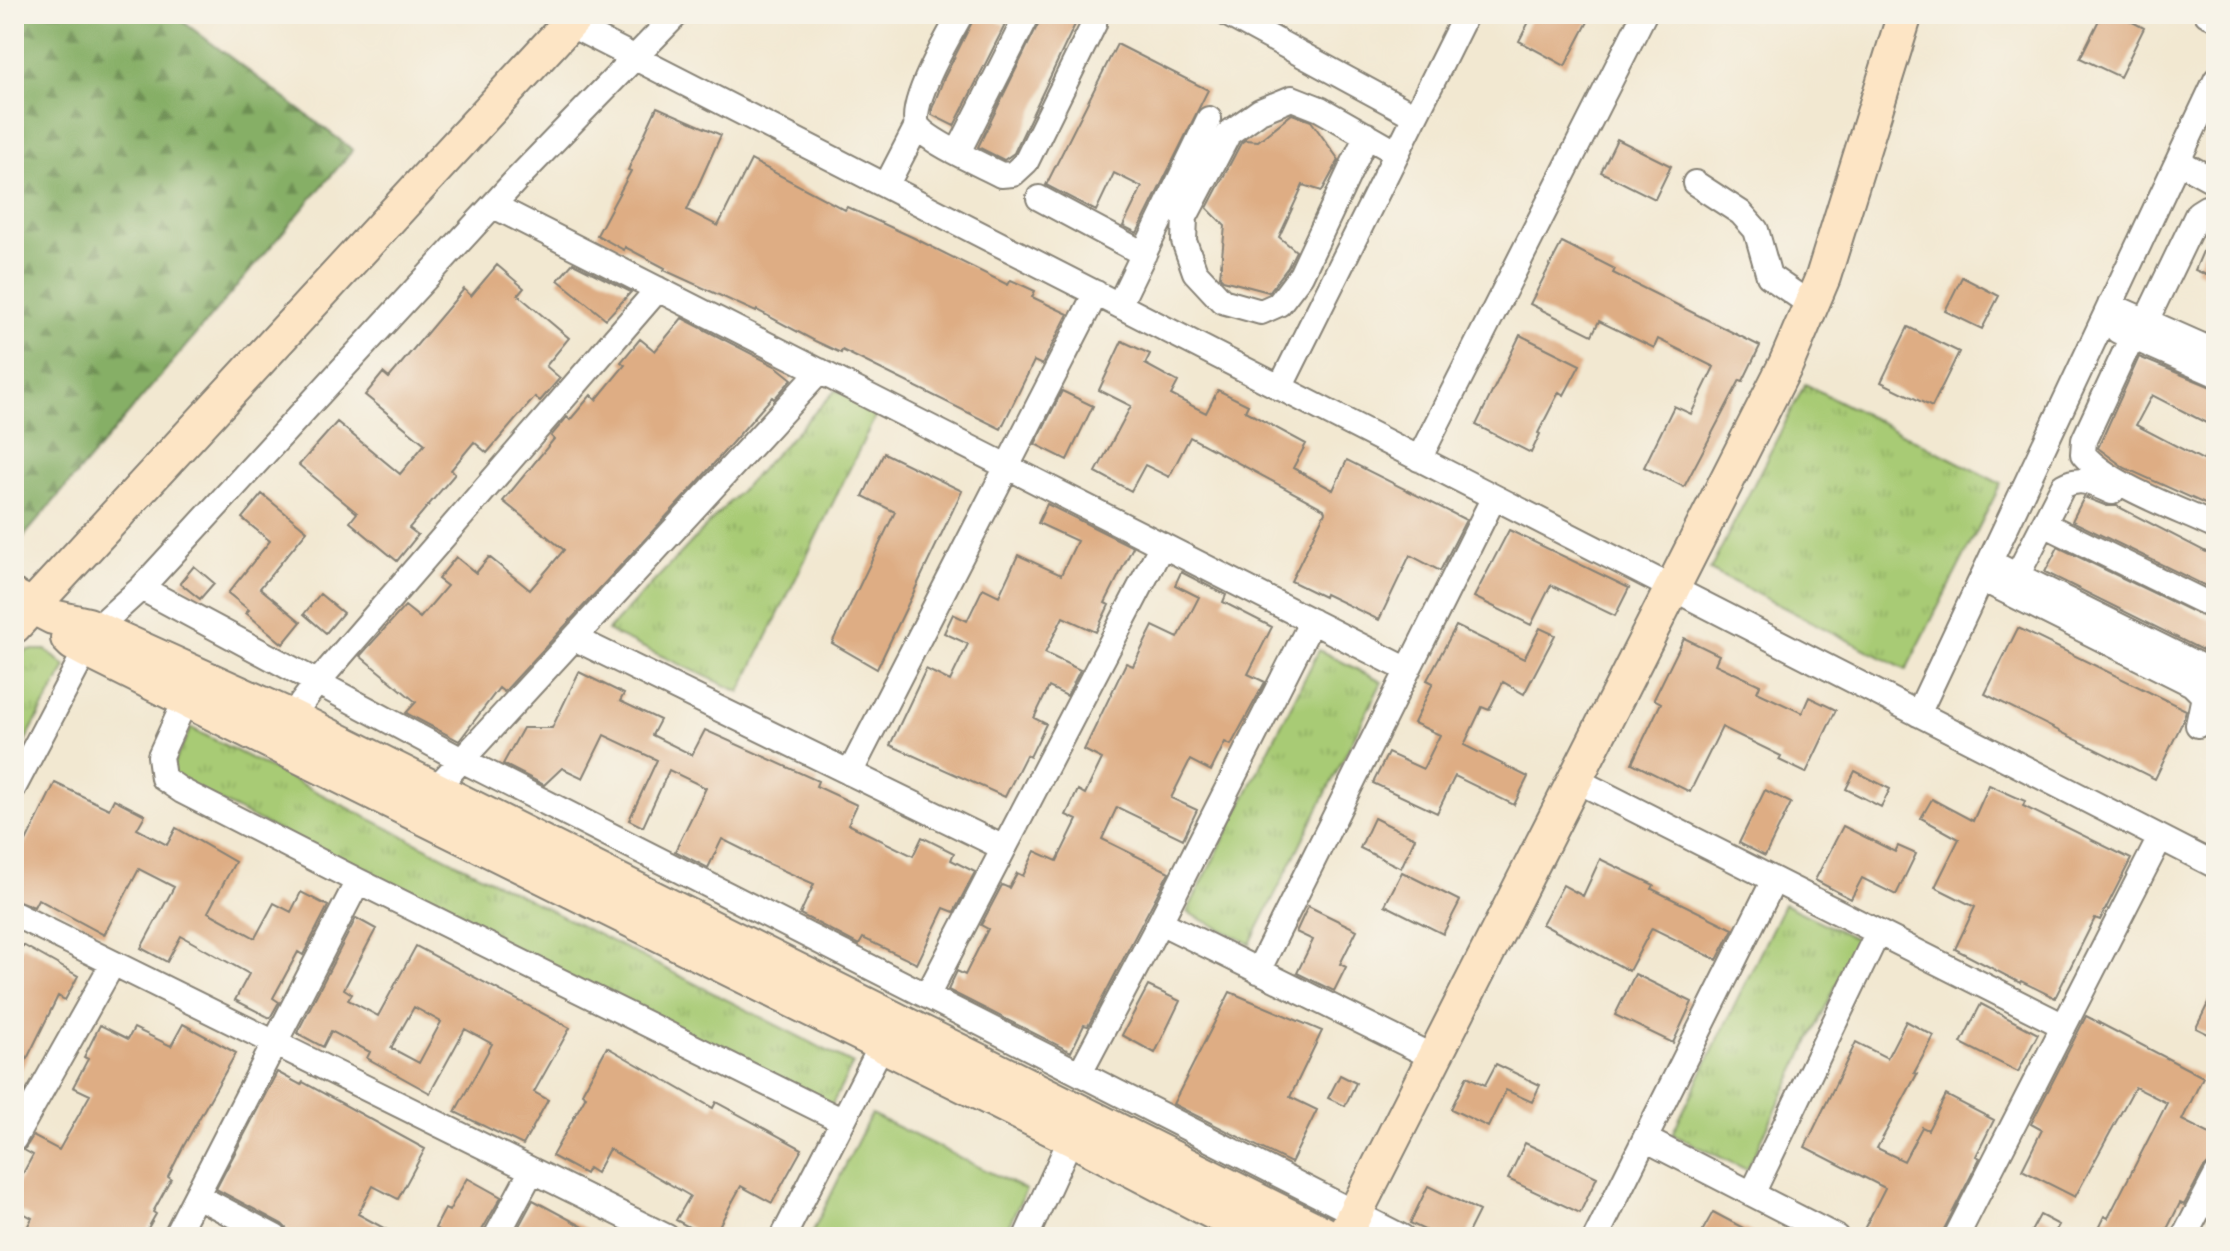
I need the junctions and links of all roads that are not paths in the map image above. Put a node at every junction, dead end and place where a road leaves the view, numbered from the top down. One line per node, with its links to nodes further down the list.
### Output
1 (677, 14): 12 (street)
2 (961, 14): 16 (street)
3 (1028, 14): 18 (street)
4 (1095, 14): 18 (street)
5 (1227, 14): 14 (street)
6 (1466, 14): 14 (street)
7 (1644, 14): 38 (street)
8 (1905, 14): 31 (street)
9 (2207, 14): 10 (street)
10 (2216, 18)
11 (574, 19): 12 (street); 49 (street)
12 (634, 57): 23 (street); 25 (street)
13 (2216, 80): 20 (street)
14 (1415, 116): 19 (street)
15 (1209, 119): 27 (street)
16 (917, 126): 18 (street); 23 (street)
17 (1367, 135): 17 (street); 19 (street)
18 (958, 152)
19 (1397, 153): 37 (street)
20 (2178, 161): 21 (street); 32 (street)
21 (2216, 182)
22 (1695, 183): 31 (street)
23 (886, 186): 29 (street)
24 (1039, 198): 27 (street)
25 (494, 206): 28 (street); 46 (street)
26 (2216, 206): 33 (street)
27 (1144, 254): 30 (street)
28 (658, 289): 35 (street); 55 (street)
29 (1096, 293): 30 (street); 39 (street)
30 (1119, 305): 37 (street)
31 (1811, 305): 47 (street)
32 (2106, 314): 33 (street); 44 (street)
33 (2139, 329): 34 (street); 36 (street); 42 (street)
34 (2216, 352)
35 (820, 371): 39 (street); 51 (street)
36 (2216, 374)
37 (1280, 388): 38 (street)
38 (1419, 459): 40 (street)
39 (1007, 466): 43 (street); 61 (street)
40 (1494, 497): 47 (street); 53 (street)
41 (2044, 524): 42 (street); 45 (street); 48 (street)
42 (2214, 532)
43 (1162, 545): 50 (street); 67 (street)
44 (1986, 570): 45 (street); 57 (street); 59 (street)
45 (2017, 576): 54 (street)
46 (141, 588): 52 (street); 55 (street)
47 (1673, 588): 57 (street); 62 (street)
48 (2216, 608)
49 (28, 612): 52 (street)
50 (1312, 621): 53 (street); 73 (street)
51 (574, 638): 60 (street); 61 (street)
52 (91, 640): 56 (street); 58 (street); 63 (street)
53 (1408, 670): 78 (street)
54 (2216, 674)
55 (316, 684): 58 (street); 60 (street)
56 (186, 699): 71 (street); 81 (street)
57 (1918, 714): 65 (street)
58 (291, 717): 64 (street)
59 (2198, 725)
60 (462, 760): 64 (street); 66 (street)
61 (850, 773): 67 (street)
62 (1576, 780): 70 (street); 83 (street)
63 (14, 787)
64 (435, 789): 69 (street)
65 (2160, 838): 68 (street); 80 (street)
66 (636, 848): 69 (street); 74 (street)
67 (1004, 848): 79 (street)
68 (2216, 866)
69 (615, 880): 77 (street)
70 (1774, 880): 75 (street); 88 (street)
71 (358, 881): 82 (street); 85 (street)
72 (14, 914): 76 (street)
73 (1160, 922): 78 (street); 84 (street)
74 (794, 928): 77 (street); 79 (street)
75 (1878, 932): 80 (street); 91 (street)
76 (113, 963): 82 (street); 87 (street)
77 (780, 963): 81 (street)
78 (1258, 971): 83 (street)
79 (927, 996): 84 (street)
80 (2064, 1026): 105 (street)
81 (888, 1033): 85 (street); 86 (street); 101 (street)
82 (275, 1043): 89 (street); 92 (street)
83 (1435, 1058): 93 (street)
84 (1080, 1073): 93 (street)
85 (841, 1120): 98 (street)
86 (1071, 1138): 99 (street); 100 (street)
87 (14, 1139)
88 (1645, 1139): 91 (street); 103 (street)
89 (532, 1170): 96 (street); 97 (street)
90 (2216, 1176): 106 (street)
91 (1752, 1194): 104 (street)
92 (197, 1196): 94 (street); 95 (street)
93 (1349, 1225): 102 (street)
94 (175, 1237)
95 (275, 1237)
96 (496, 1237)
97 (667, 1237)
98 (783, 1237)
99 (1026, 1237)
100 (1261, 1237)
101 (1330, 1237)
102 (1402, 1237)
103 (1596, 1237)
104 (1836, 1237)
105 (1956, 1237)
106 (2184, 1237)

